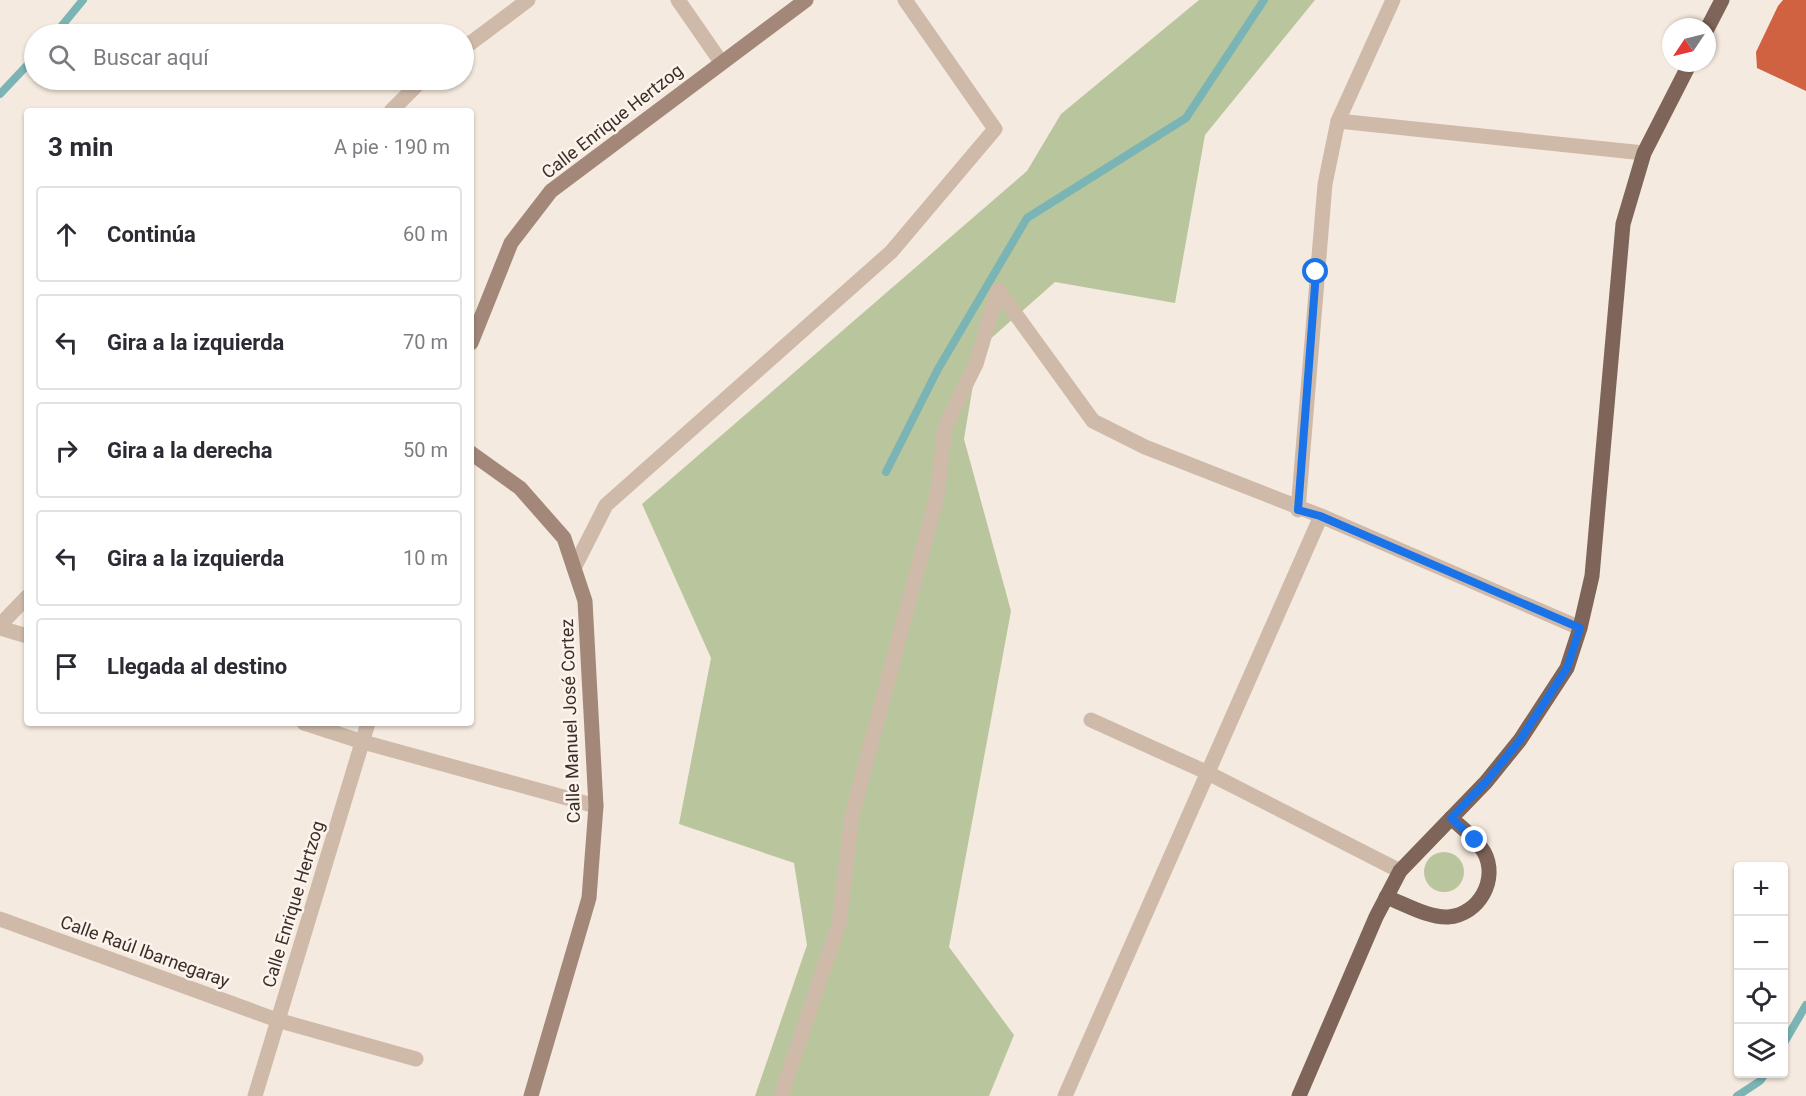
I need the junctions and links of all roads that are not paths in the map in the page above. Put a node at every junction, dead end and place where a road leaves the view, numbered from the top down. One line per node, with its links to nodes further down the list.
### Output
1 (528, 0): 8 (street)
2 (678, 0): 9 (street)
3 (806, 0): 9 (street, Calle Enrique Hertzog)
4 (905, 0): 19 (street)
5 (1393, 0): 13 (street)
6 (1722, 0): 7 (main road)
7 (1713, 18)
8 (474, 40)
9 (721, 62): 15 (street, Calle Enrique Hertzog)
10 (1685, 72): 14 (main road)
11 (412, 90): 12 (street)
12 (394, 108)
13 (1338, 121): 14 (street); 17 (street)
14 (1644, 153): 22 (main road)
15 (474, 336)
16 (474, 455): 19 (street, Calle Manuel José Cortez)
17 (1298, 510): 18 (street); 38 (street)
18 (1320, 516): 22 (street); 28 (street)
19 (574, 568): 29 (street, Calle Manuel José Cortez)
20 (24, 600): 21 (street)
21 (0, 626): 23 (street)
22 (1580, 628): 30 (main road)
23 (24, 635)
24 (1091, 720): 28 (street)
25 (313, 726): 27 (street)
26 (367, 726): 27 (street, Calle Enrique Hertzog)
27 (363, 742): 29 (street); 34 (street, Calle Enrique Hertzog)
28 (1206, 772): 31 (street); 39 (street)
29 (596, 806): 37 (street, Calle Manuel José Cortez)
30 (1451, 818): 31 (main road); 32 (main road)
31 (1400, 871): 32 (main road)
32 (1386, 897): 40 (main road)
33 (0, 919): 34 (street, Calle Raúl Ibarnegaray)
34 (277, 1020): 35 (street, Calle Raúl Ibarnegaray); 36 (street, Calle Enrique Hertzog)
35 (416, 1059)
36 (255, 1096)
37 (531, 1096)
38 (781, 1096)
39 (1065, 1096)
40 (1299, 1096)

